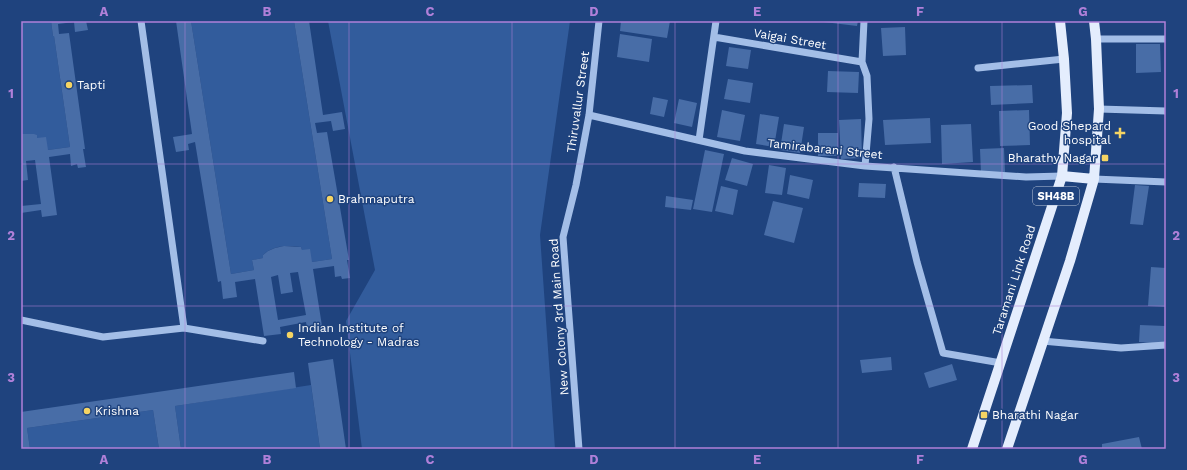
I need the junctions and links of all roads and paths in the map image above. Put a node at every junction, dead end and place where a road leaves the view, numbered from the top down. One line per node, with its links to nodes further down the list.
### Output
1 (141, 21): 24 (street)
2 (599, 21): 15 (street, Thiruvallur Street)
3 (716, 21): 7 (street)
4 (864, 21): 11 (street)
5 (1060, 21): 10 (main road, Taramani Link Road / SH48B)
6 (1094, 21): 8 (main road, SH48B)
7 (714, 37): 11 (street, Vaigai Street); 16 (street)
8 (1096, 39): 9 (street); 13 (main road, SH48B)
9 (1166, 39)
10 (1064, 59): 12 (street); 19 (main road, Taramani Link Road / SH48B)
11 (862, 62): 17 (street)
12 (978, 68)
13 (1099, 109): 14 (street); 20 (main road, SH48B)
14 (1166, 111)
15 (589, 115): 16 (street, Tamirabarani Street); 22 (street, Thiruvallur Street)
16 (699, 140): 17 (street, Tamirabarani Street)
17 (865, 166): 18 (street, Tamirabarani Street)
18 (894, 167): 19 (street, Tamirabarani Street); 28 (street)
19 (1062, 176): 20 (main road); 28 (main road, Taramani Link Road / SH48B)
20 (1094, 179): 21 (street); 26 (main road, SH48B)
21 (1166, 182)
22 (576, 185): 29 (street, New Colony 3rd Main Road)
23 (21, 320): 24 (street)
24 (184, 328): 25 (street)
25 (263, 341)
26 (1042, 341): 27 (street); 31 (main road, SH48B)
27 (1166, 345)
28 (1001, 363): 30 (main road, Taramani Link Road / SH48B)
29 (579, 449)
30 (972, 449)
31 (1007, 449)

